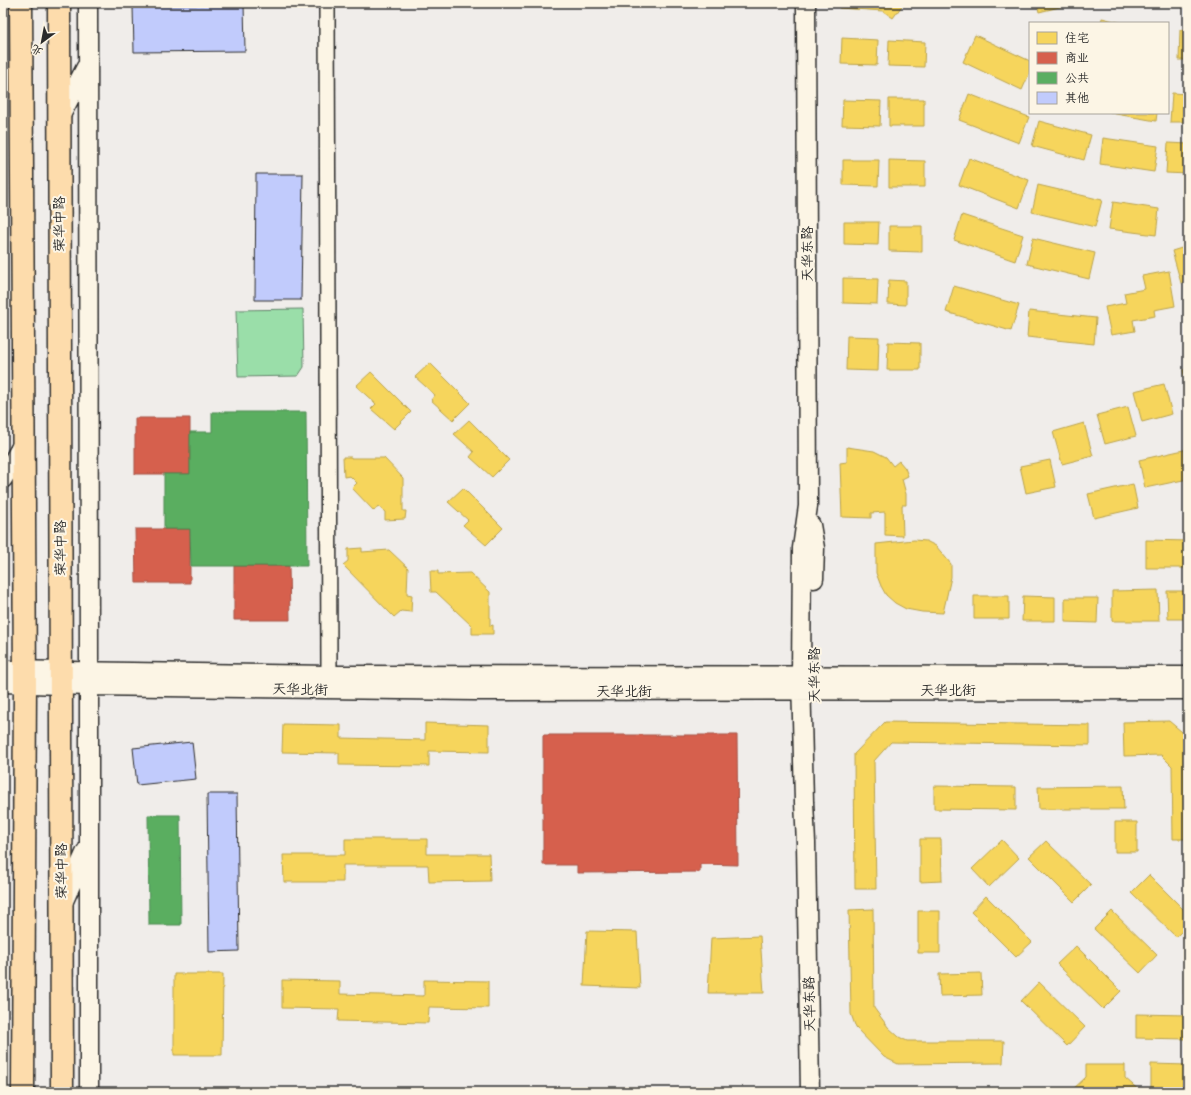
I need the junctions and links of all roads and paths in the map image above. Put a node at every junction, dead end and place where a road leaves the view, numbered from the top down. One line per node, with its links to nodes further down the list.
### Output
1 (21, 3): 8 (main road)
2 (59, 3): 7 (main road, 荣华中路)
3 (88, 3): 6 (street)
4 (327, 3): 11 (street)
5 (806, 3): 17 (street, 天华东路)
6 (88, 64): 7 (street); 15 (street)
7 (59, 120): 14 (main road, 荣华中路)
8 (23, 443): 9 (street); 12 (main road)
9 (3, 479)
10 (3, 670): 12 (street)
11 (329, 675): 15 (street, 天华北街); 17 (street, 天华北街)
12 (25, 676): 14 (street, 天华北街); 16 (street); 21 (main road)
13 (1188, 676): 17 (street, 天华北街)
14 (61, 678): 15 (street, 天华北街); 20 (main road, 荣华中路)
15 (89, 678): 17 (street, 天华北街); 19 (street)
16 (3, 683)
17 (807, 683): 18 (street, 天华北街); 24 (street, 天华东路)
18 (1188, 690)
19 (89, 845): 20 (street); 23 (street)
20 (61, 907): 22 (main road, 荣华中路)
21 (23, 1092)
22 (62, 1092)
23 (89, 1092)
24 (810, 1092)

